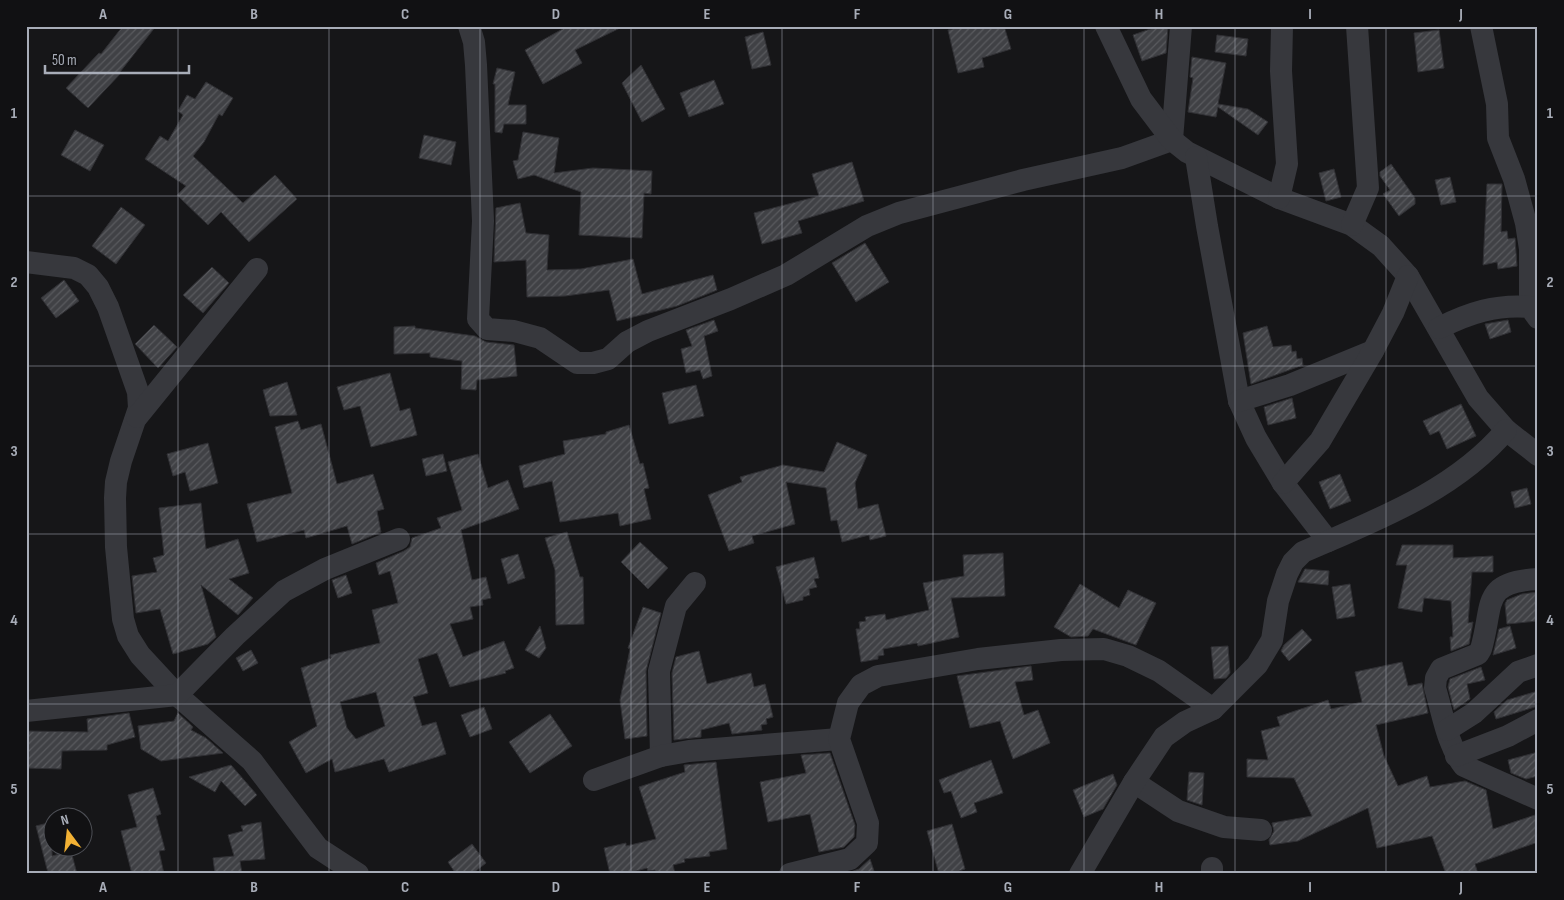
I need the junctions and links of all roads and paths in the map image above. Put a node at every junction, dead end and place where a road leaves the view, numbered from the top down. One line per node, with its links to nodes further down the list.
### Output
1 (469, 26): 7 (street)
2 (1106, 26): 7 (street)
3 (1181, 26): 7 (street)
4 (1282, 26): 9 (street)
5 (1357, 26): 10 (street)
6 (1481, 26): 14 (street)
7 (1172, 140): 8 (street)
8 (1196, 157): 9 (street); 17 (street)
9 (1279, 198): 10 (street)
10 (1352, 225): 13 (street)
11 (26, 262): 18 (street)
12 (257, 269): 18 (street)
13 (1408, 276): 15 (street); 16 (street)
14 (1534, 313): 15 (street)
15 (1438, 328): 19 (street)
16 (1373, 351): 17 (street); 21 (street)
17 (1239, 401): 21 (street)
18 (136, 417): 27 (street)
19 (1506, 430): 20 (street); 23 (street)
20 (1538, 455)
21 (1283, 483): 23 (street)
22 (399, 539): 27 (street)
23 (1328, 541): 28 (street)
24 (1538, 579): 31 (street)
25 (695, 583): 33 (street)
26 (1538, 665): 31 (street)
27 (177, 695): 29 (street); 39 (street)
28 (1213, 709): 32 (street); 36 (street)
29 (26, 711)
30 (1538, 720): 34 (street)
31 (1447, 730): 34 (street)
32 (839, 739): 33 (street); 40 (street)
33 (661, 756): 35 (street)
34 (1456, 756): 37 (street)
35 (594, 780)
36 (1134, 782): 38 (street); 41 (street)
37 (1538, 799)
38 (1261, 830)
39 (358, 874)
40 (790, 874)
41 (1080, 874)

